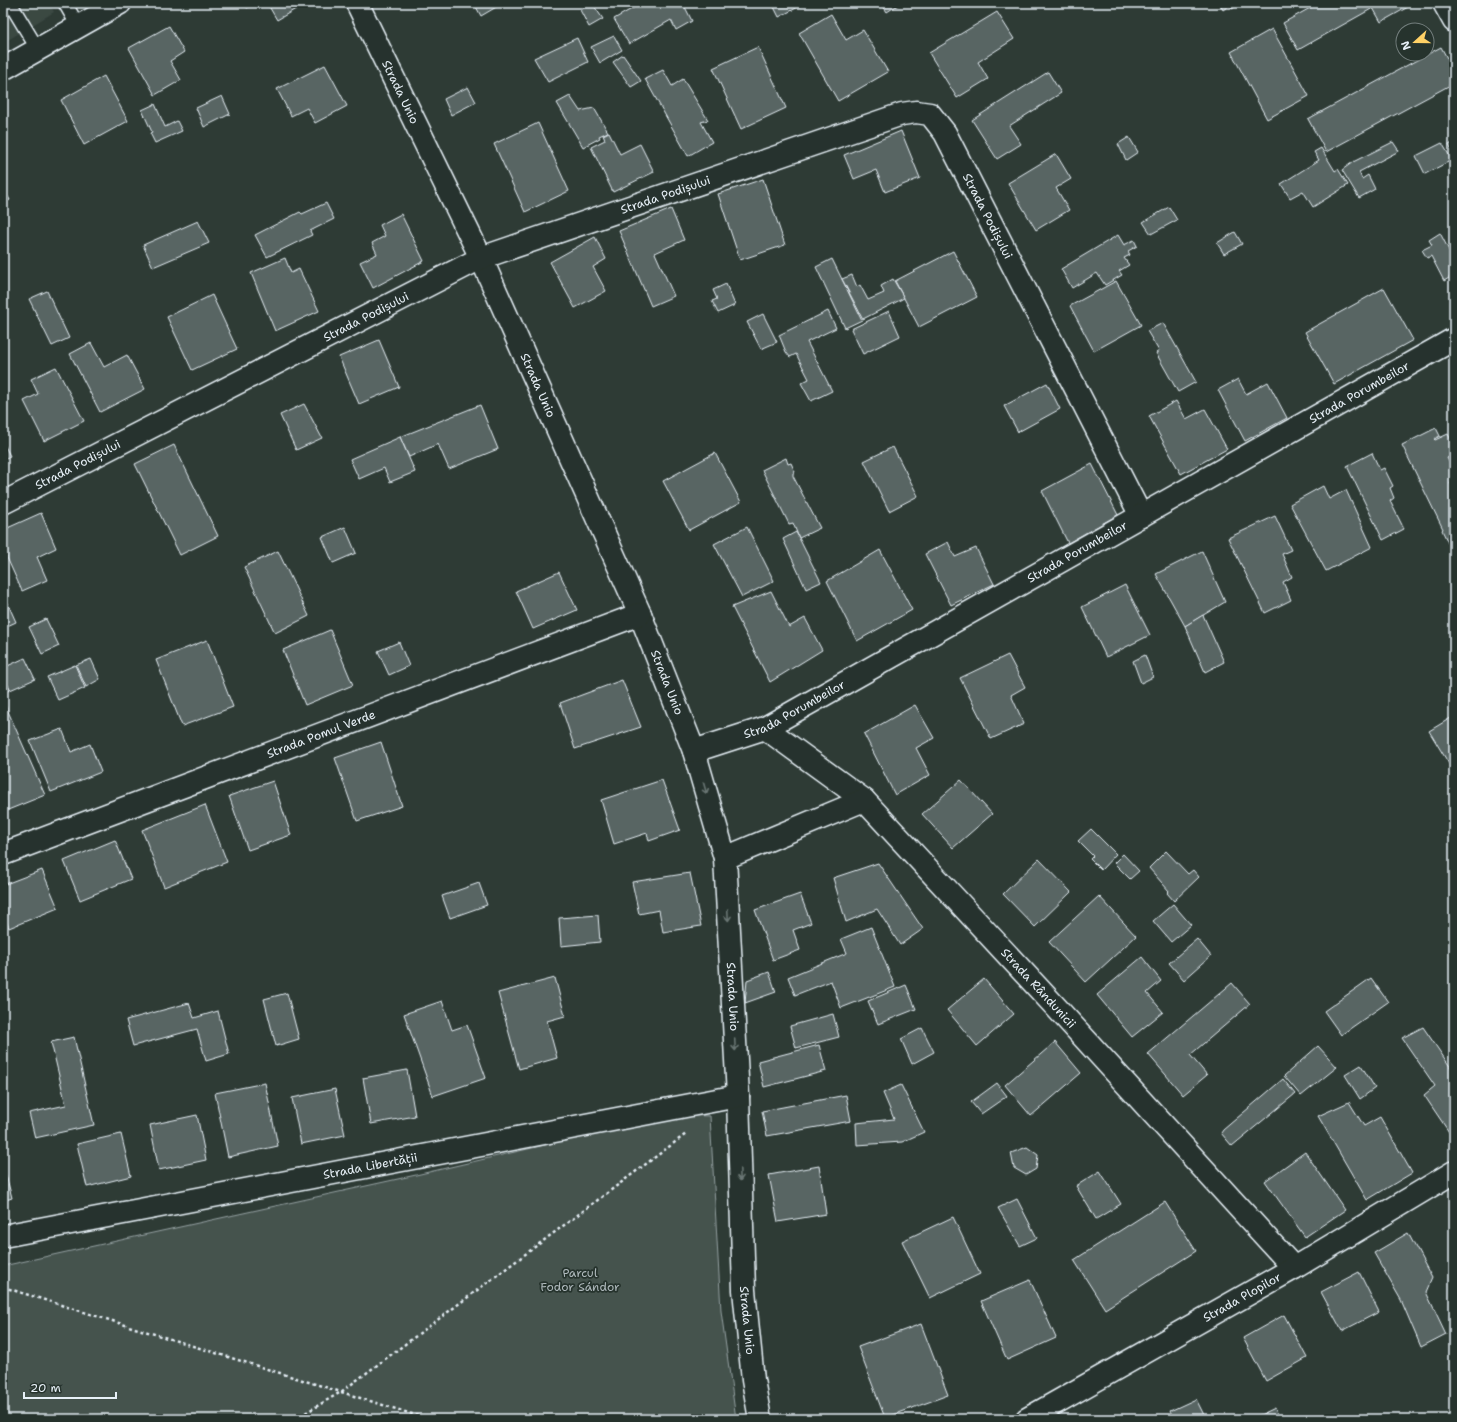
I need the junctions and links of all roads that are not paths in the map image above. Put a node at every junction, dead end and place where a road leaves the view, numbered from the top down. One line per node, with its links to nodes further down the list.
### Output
1 (10, 3): 8 (lane)
2 (65, 3): 7 (lane)
3 (120, 3): 7 (street)
4 (357, 3): 10 (street, Strada Unio)
5 (1444, 3): 6 (street)
6 (1454, 21)
7 (78, 26): 8 (street)
8 (38, 48): 9 (street)
9 (3, 69)
10 (481, 258): 12 (street, Strada Podișului); 13 (street, Strada Podișului); 14 (street, Strada Unio)
11 (1454, 339): 13 (street, Strada Porumbeilor)
12 (3, 503)
13 (1140, 516): 15 (street, Strada Porumbeilor)
14 (640, 614): 16 (street, Strada Unio); 18 (street, Strada Pomul Verde)
15 (765, 728): 16 (street, Strada Porumbeilor); 17 (street, Strada Rândunicii)
16 (694, 751): 19 (street, Strada Unio, one-way to 19)
17 (864, 800): 19 (street); 23 (street, Strada Rândunicii)
18 (3, 854)
19 (725, 858): 20 (street, Strada Unio, one-way to 20)
20 (738, 1096): 22 (street, Strada Libertății); 24 (street, Strada Unio, one-way to 24)
21 (1454, 1172): 23 (street, Strada Plopilor)
22 (3, 1236)
23 (1294, 1268): 25 (street, Strada Plopilor)
24 (760, 1419)
25 (1027, 1419)

